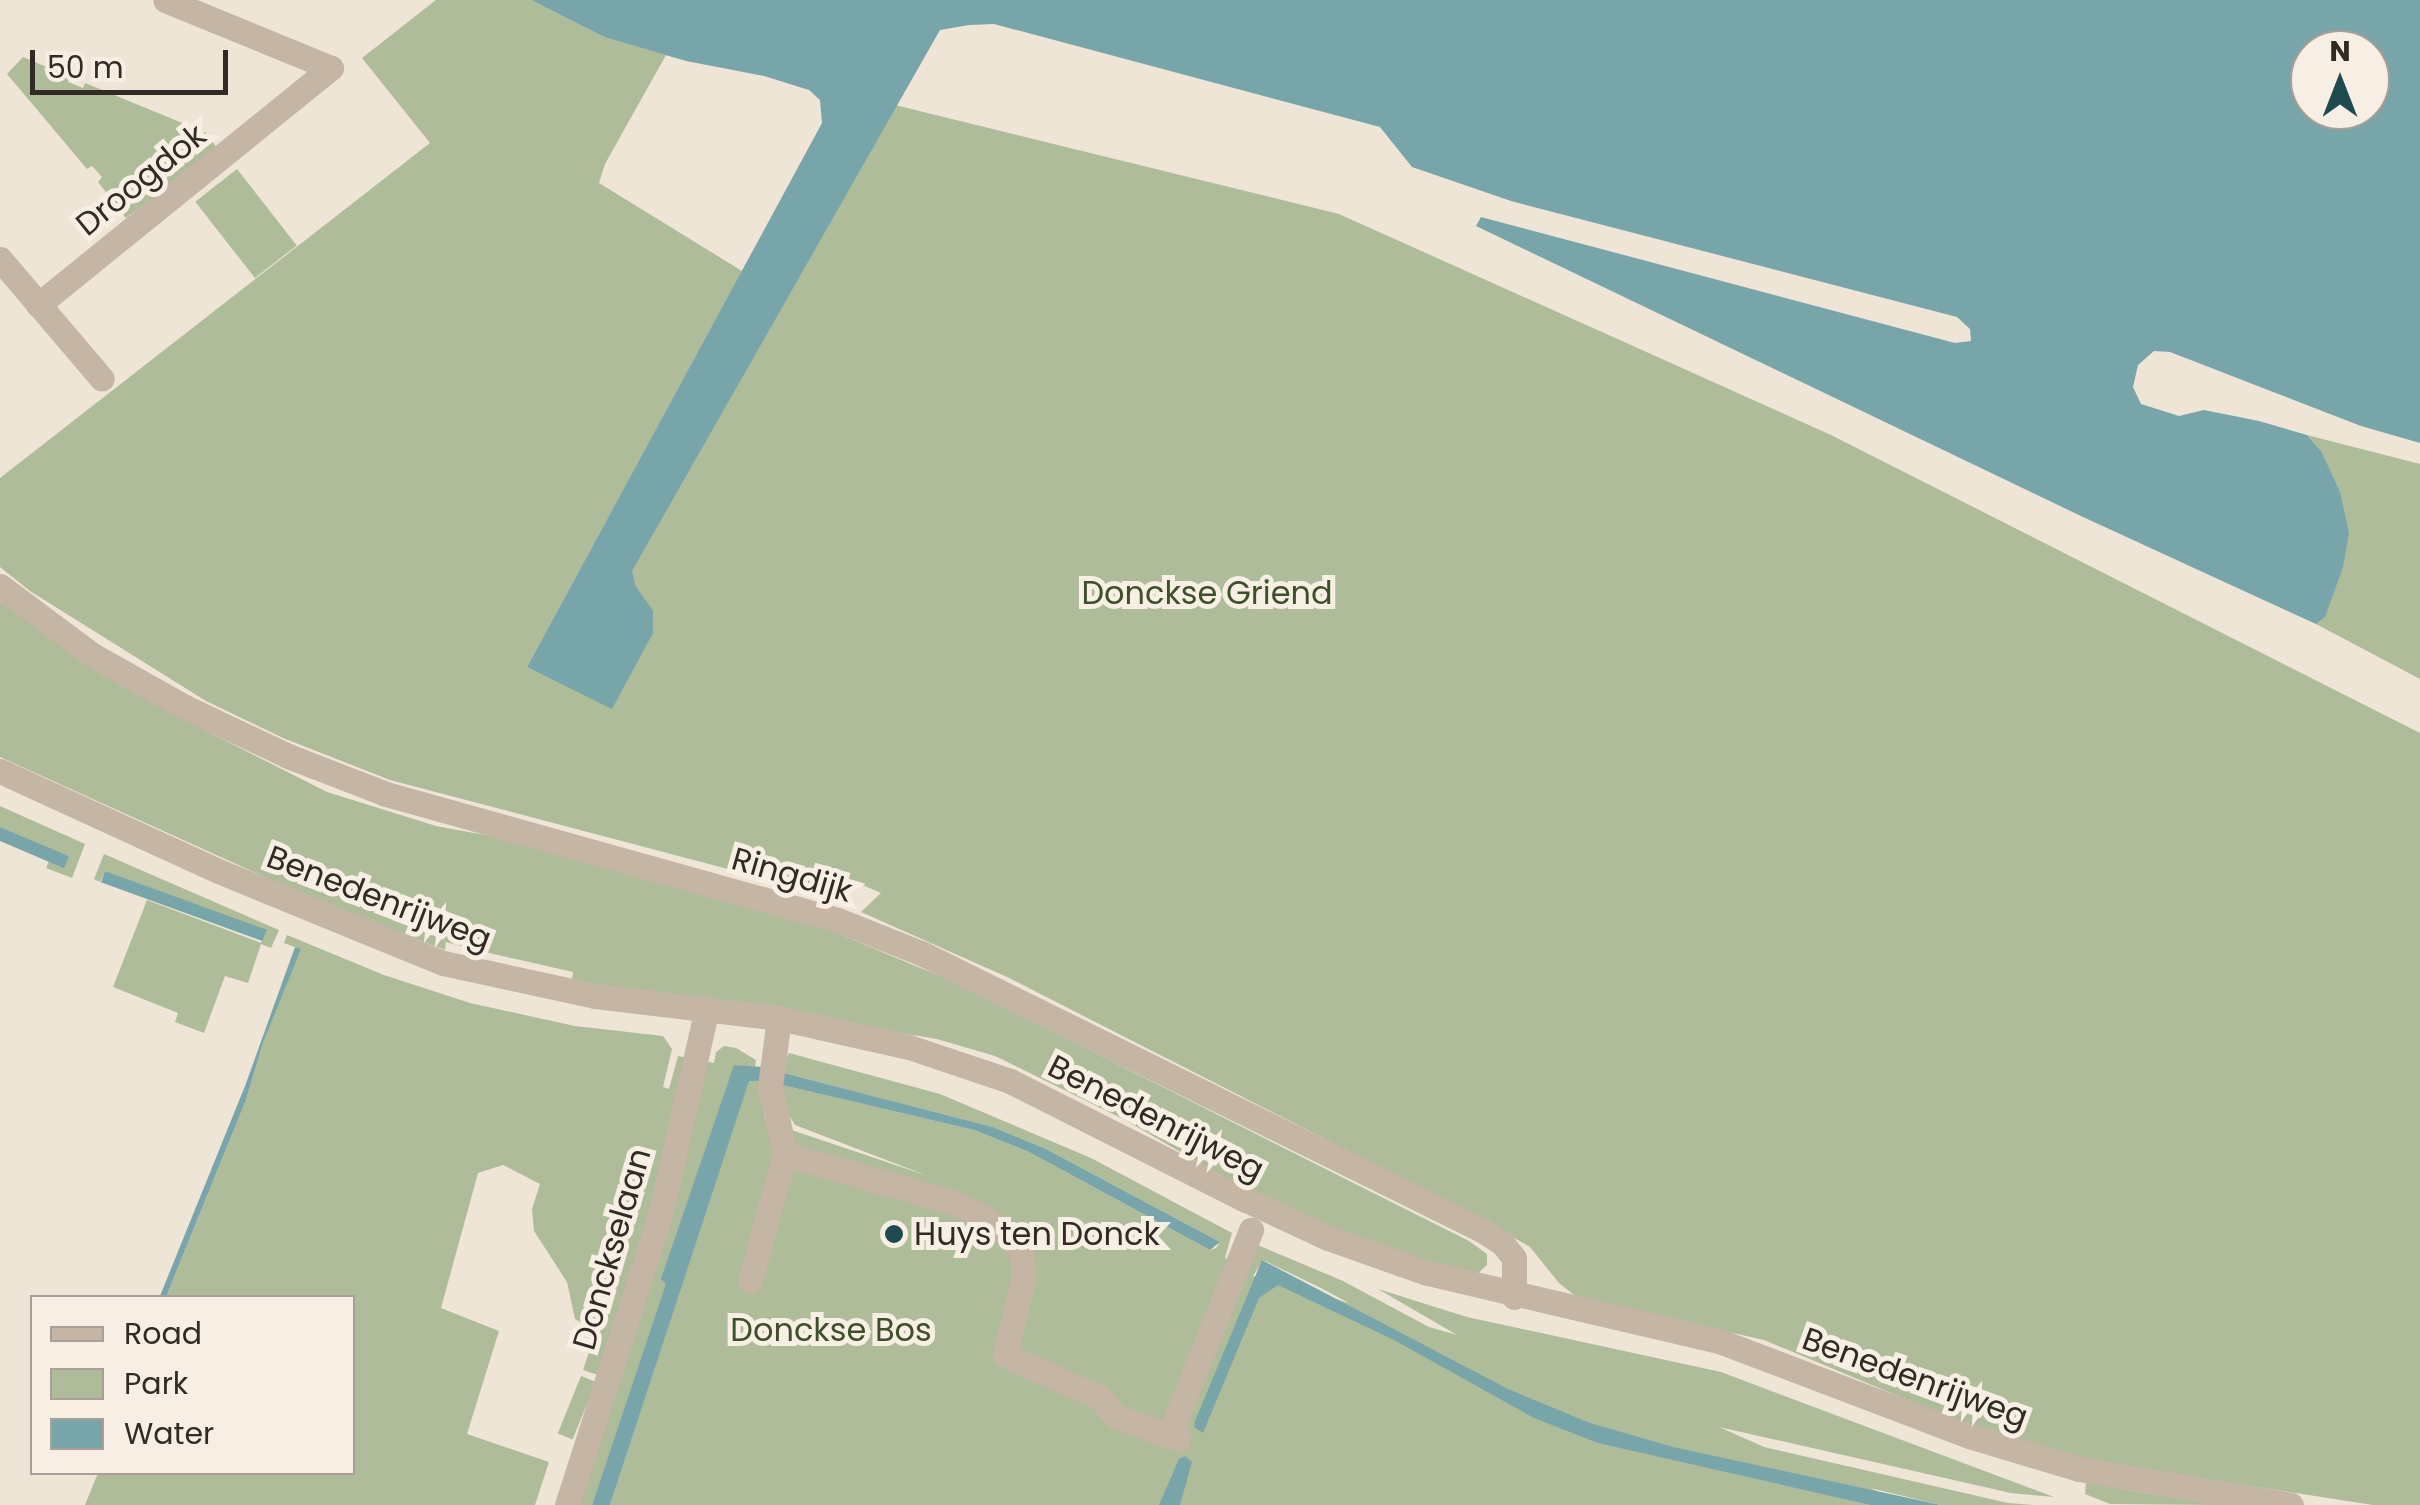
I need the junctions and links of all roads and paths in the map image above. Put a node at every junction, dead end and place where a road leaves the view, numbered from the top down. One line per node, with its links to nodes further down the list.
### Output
1 (164, 0): 3 (street, Droogdok)
2 (0, 259): 3 (street)
3 (38, 305): 4 (street)
4 (102, 379)
5 (0, 586): 12 (street, Ringdijk)
6 (0, 772): 7 (street, Benedenrijweg)
7 (706, 1008): 8 (street, Benedenrijweg); 13 (street, Donckselaan)
8 (778, 1018): 9 (street); 12 (street, Benedenrijweg)
9 (785, 1154): 10 (street); 11 (street)
10 (1251, 1230)
11 (750, 1280)
12 (1514, 1296): 14 (street, Benedenrijweg)
13 (567, 1505)
14 (2292, 1505)

